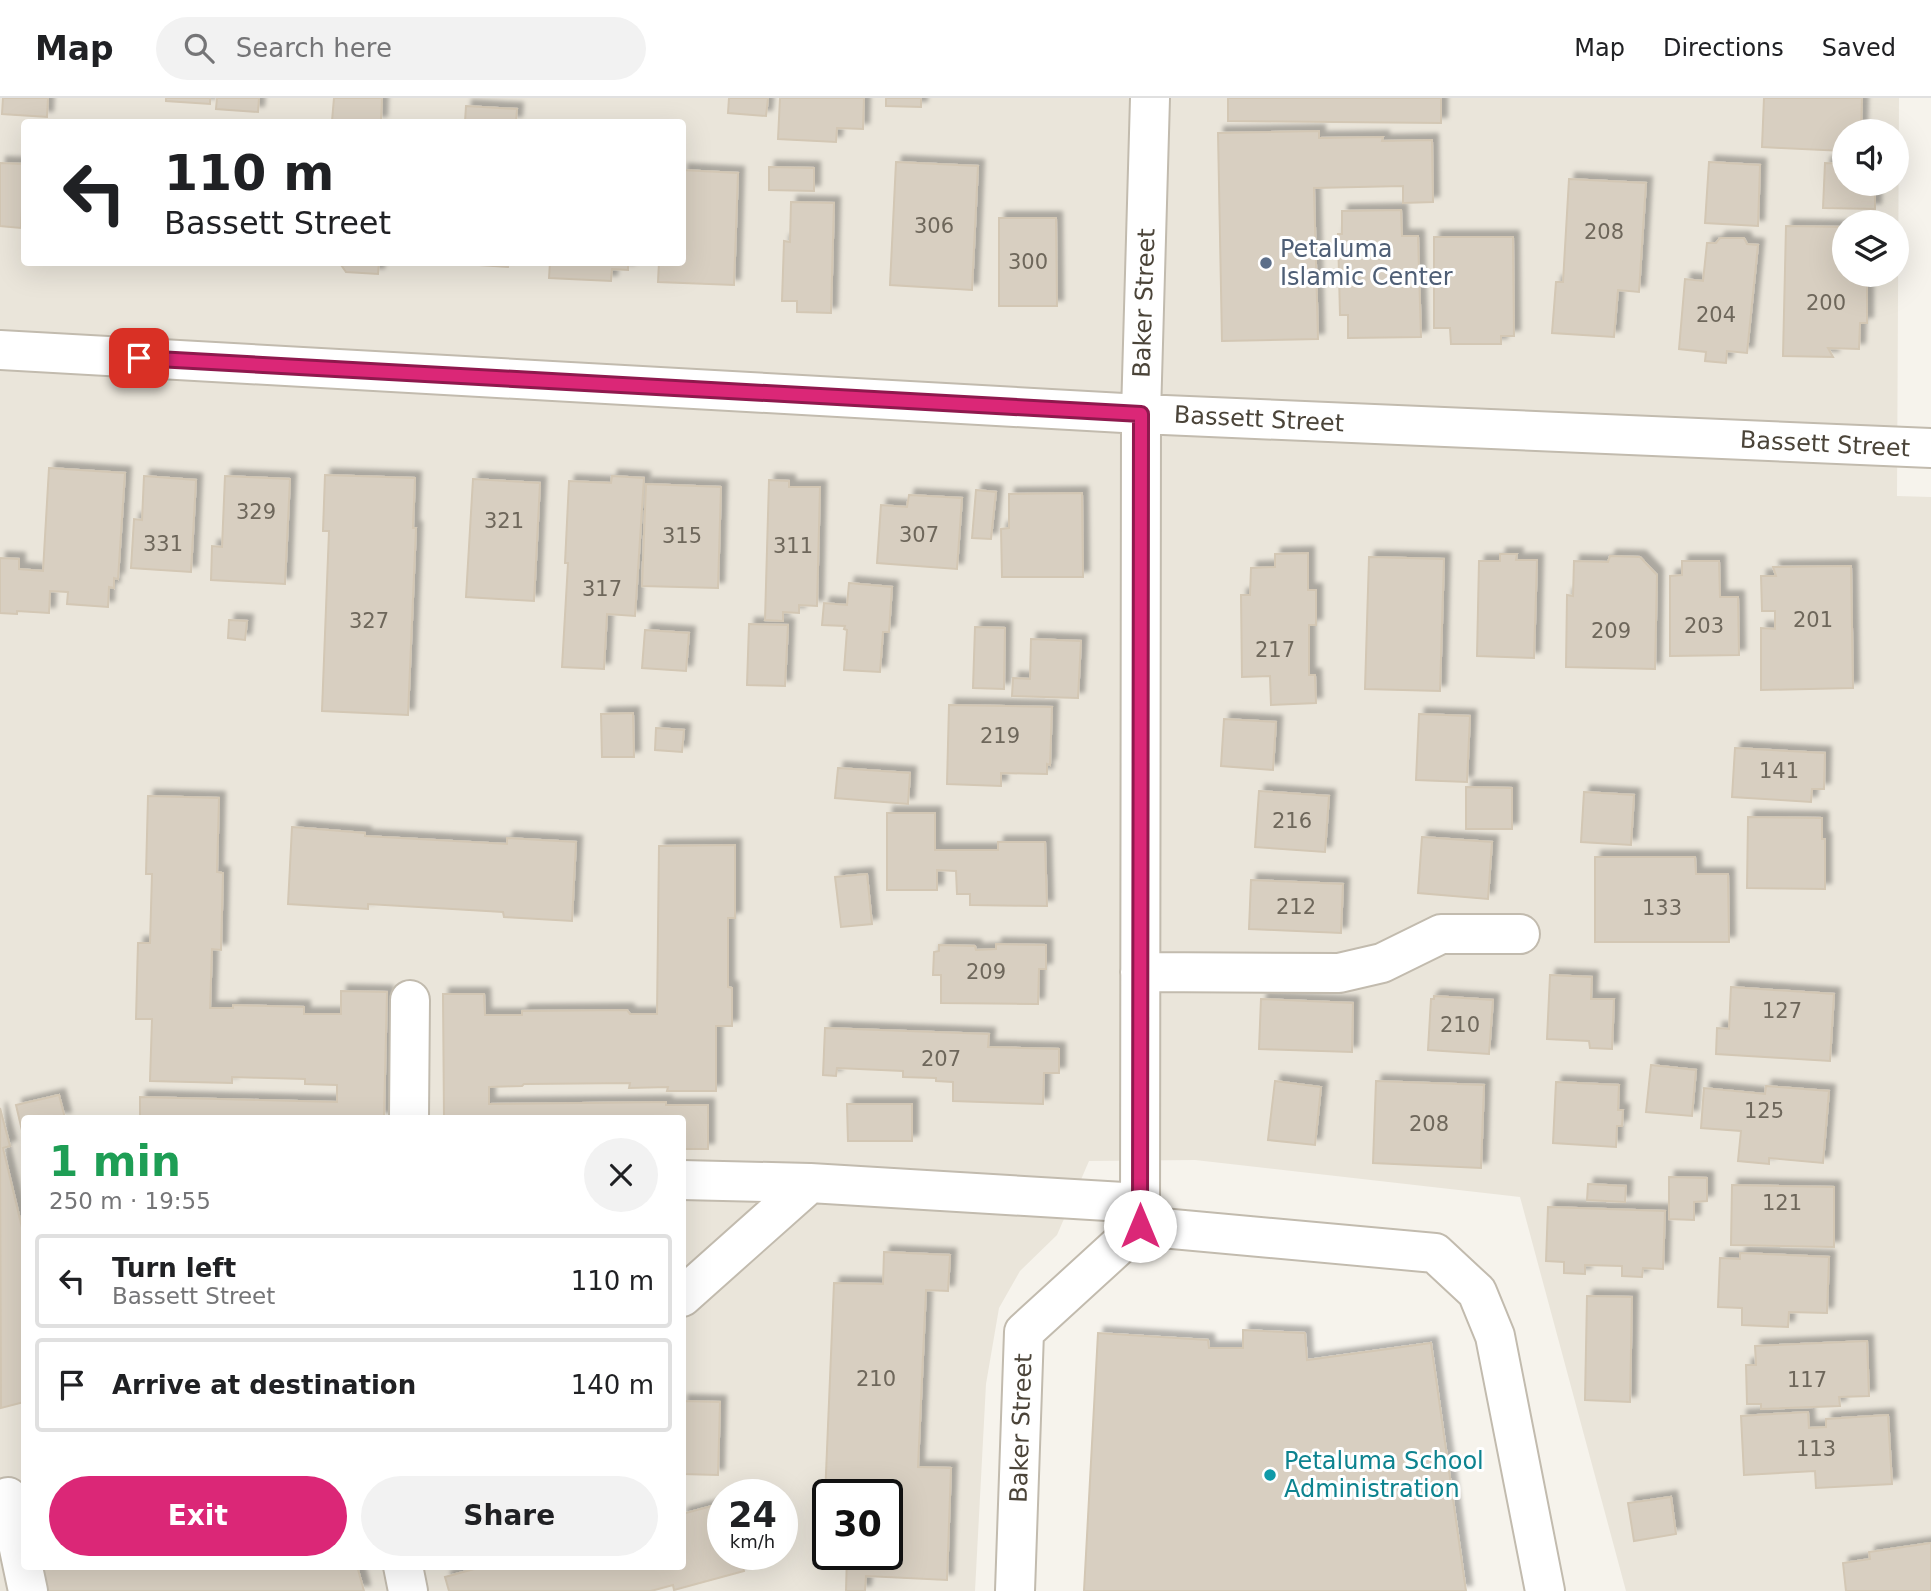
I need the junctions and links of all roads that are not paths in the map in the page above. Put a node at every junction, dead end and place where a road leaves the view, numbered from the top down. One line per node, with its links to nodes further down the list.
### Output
1 (1150, 98): 3 (street, Baker Street)
2 (0, 350): 3 (street, Bassett Street)
3 (1141, 414): 4 (street, Bassett Street); 6 (street, Baker Street)
4 (1931, 448)
5 (1520, 933): 6 (street)
6 (1140, 972): 11 (street, Baker Street)
7 (410, 1000): 8 (street)
8 (409, 1115)
9 (686, 1180): 10 (street)
10 (810, 1183): 11 (street); 12 (street)
11 (1140, 1214): 19 (street, Baker Street); 20 (street)
12 (686, 1293)
13 (8, 1497): 14 (street)
14 (21, 1558)
15 (24, 1570): 17 (street)
16 (404, 1570): 18 (street)
17 (28, 1591)
18 (408, 1591)
19 (1015, 1591)
20 (1545, 1591)

